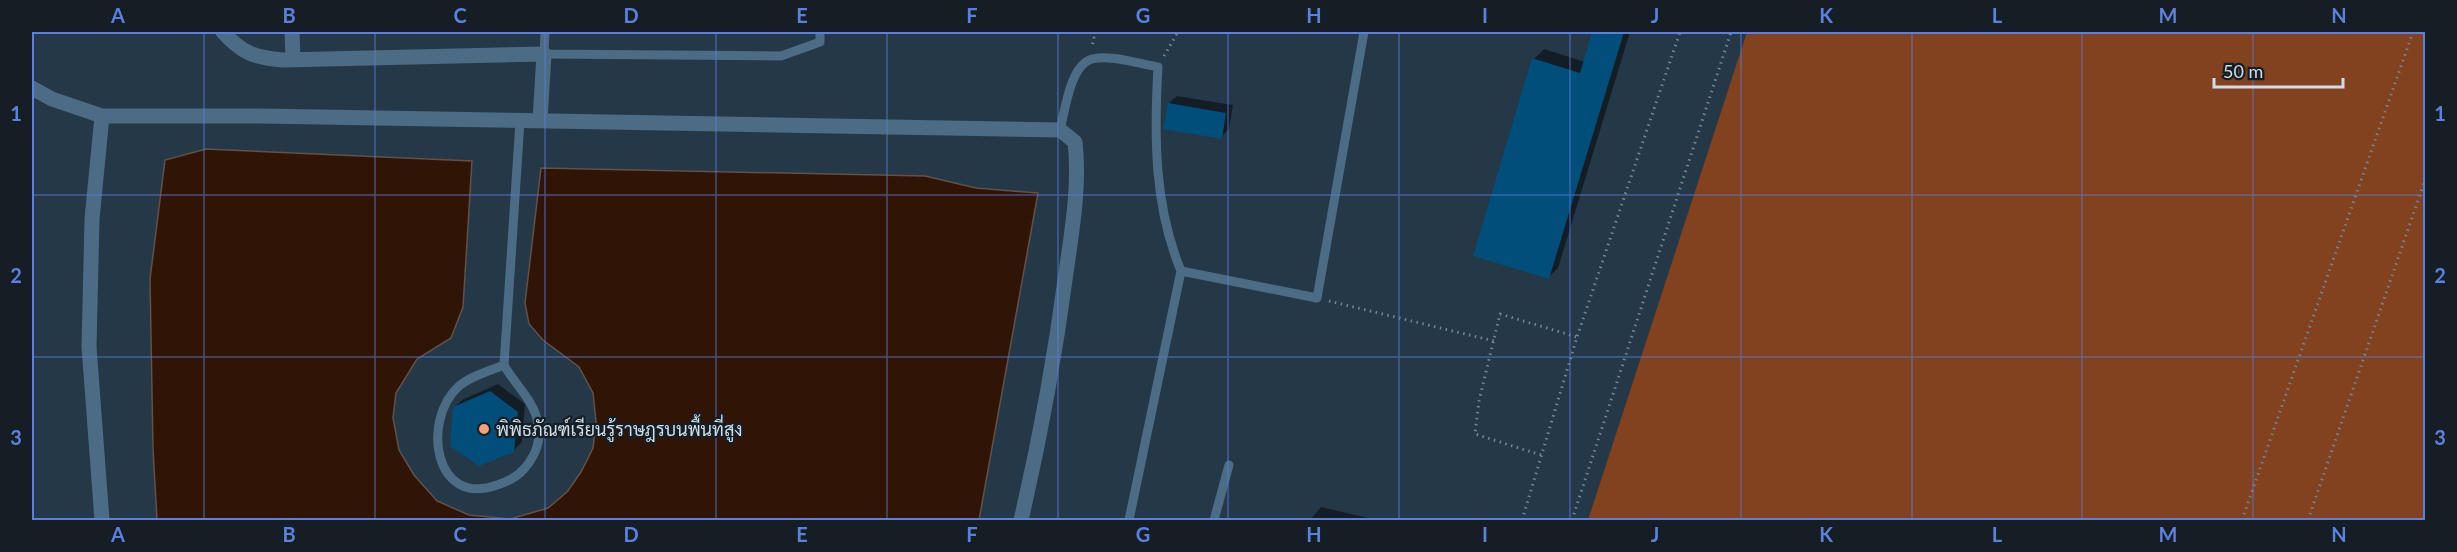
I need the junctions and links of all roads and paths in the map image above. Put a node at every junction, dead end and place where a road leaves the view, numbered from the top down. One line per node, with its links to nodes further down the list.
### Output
1 (223, 32): 11 (street)
2 (292, 32): 11 (street)
3 (546, 32): 10 (lane)
4 (820, 32): 10 (lane)
5 (1178, 32): 12 (path)
6 (1364, 32): 20 (lane)
7 (1680, 32): 21 (path)
8 (1731, 32): 31 (path)
9 (2413, 32): 32 (path)
10 (544, 54): 11 (street); 16 (street)
11 (293, 59)
12 (1158, 67): 17 (lane); 19 (lane)
13 (32, 88): 14 (street)
14 (102, 116): 15 (street); 26 (street)
15 (520, 121): 16 (street); 23 (lane)
16 (540, 122): 17 (street)
17 (1060, 130): 27 (street)
18 (2426, 177): 33 (path)
19 (1181, 271): 20 (lane); 28 (lane)
20 (1317, 298): 22 (path)
21 (1577, 337): 22 (path); 24 (path)
22 (1494, 340): 24 (path)
23 (504, 365): 23 (lane)
24 (1541, 455): 30 (path)
25 (1229, 465): 29 (lane)
26 (102, 520)
27 (1021, 520)
28 (1129, 520)
29 (1214, 520)
30 (1522, 520)
31 (1572, 520)
32 (2242, 520)
33 (2308, 520)

